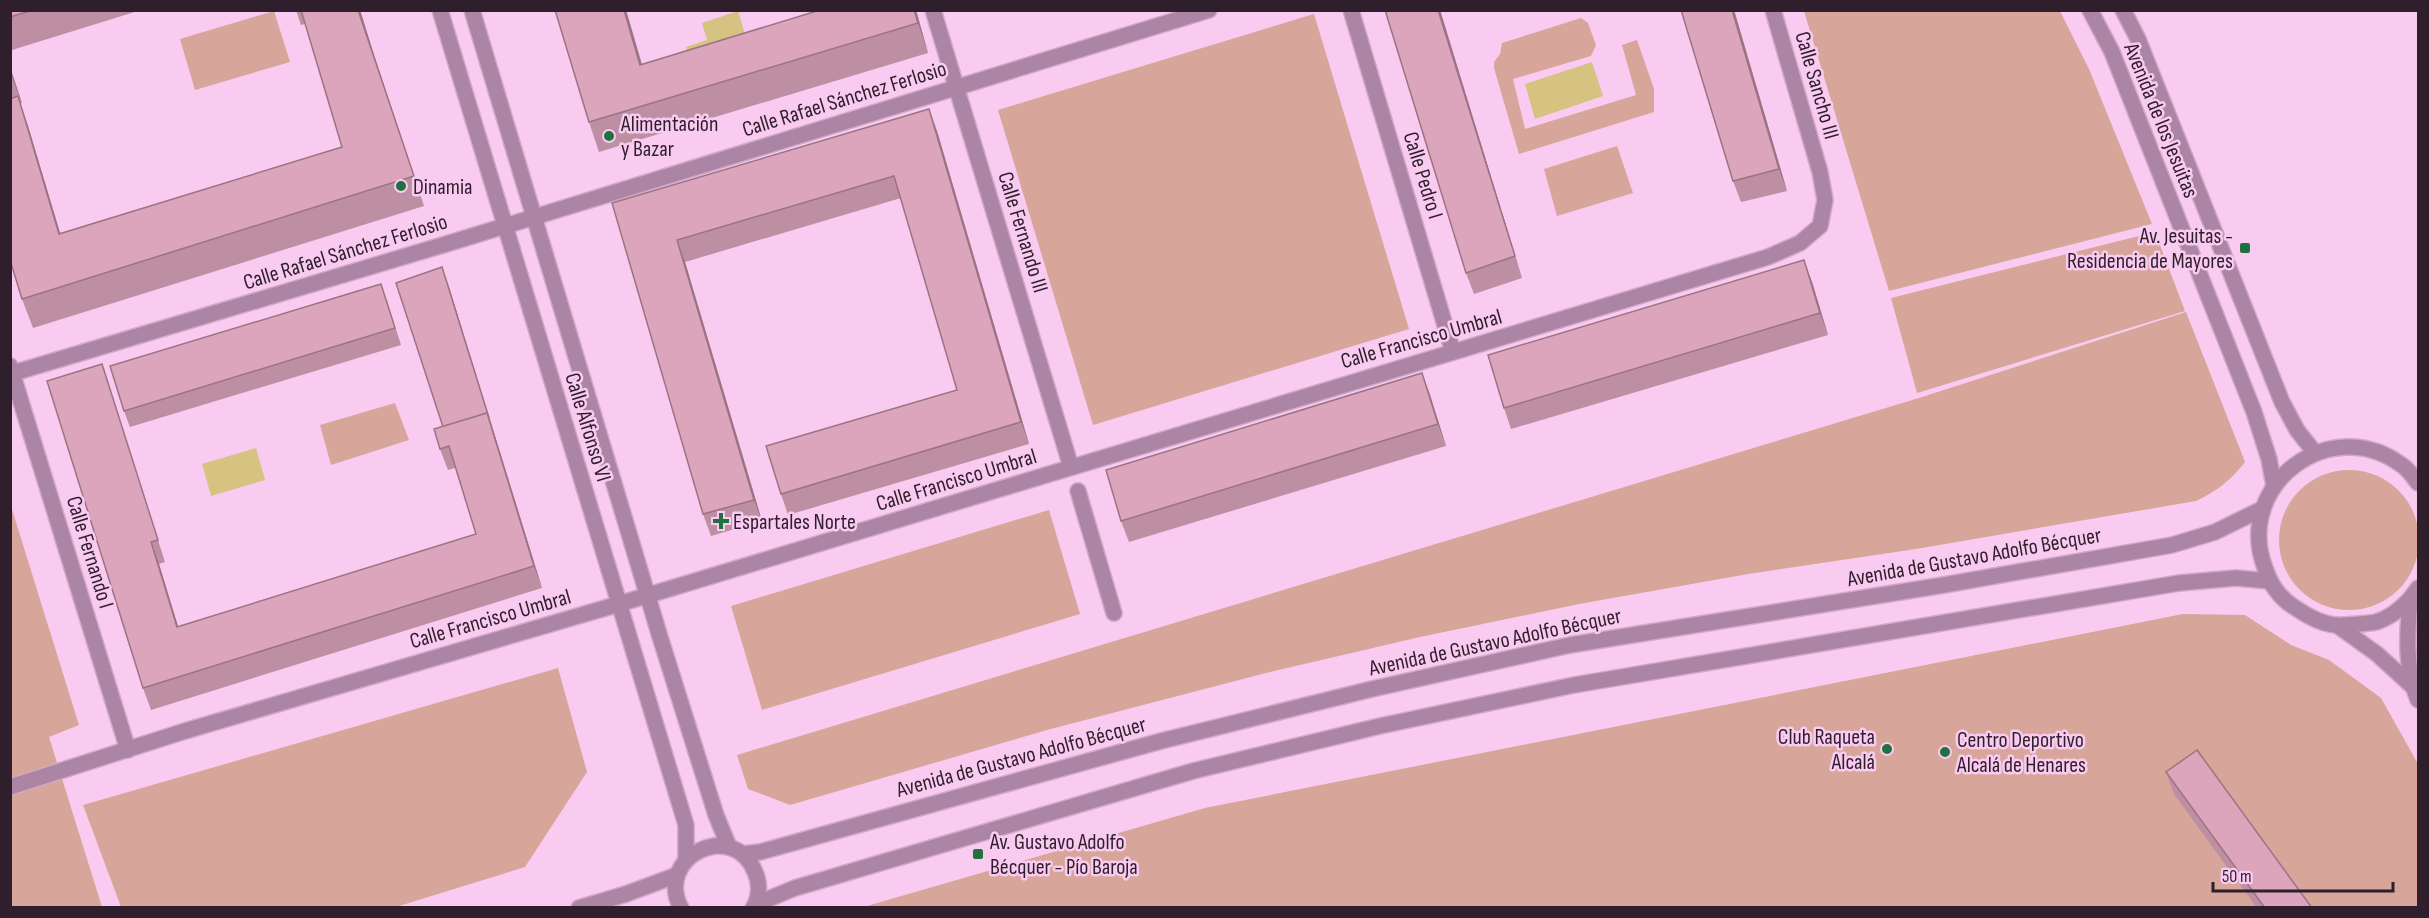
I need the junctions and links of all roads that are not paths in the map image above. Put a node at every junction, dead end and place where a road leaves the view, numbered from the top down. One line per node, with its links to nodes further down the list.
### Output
1 (440, 10): 12 (street, Calle Alfonso VI)
2 (472, 10): 11 (street, Calle Alfonso VI)
3 (933, 10): 9 (street, Calle Fernando III)
4 (1209, 10): 9 (street, Calle Rafael Sánchez Ferlosio)
5 (1351, 10): 13 (street, Calle Pedro I)
6 (1773, 10): 10 (street, Calle Sancho III)
7 (2090, 10): 19 (street, Avenida de los Jesuitas)
8 (2123, 10): 15 (street, Avenida de los Jesuitas)
9 (956, 86): 11 (street, Calle Rafael Sánchez Ferlosio); 17 (street, Calle Fernando III)
10 (1820, 172): 13 (street, Calle Francisco Umbral)
11 (533, 217): 12 (street, Calle Rafael Sánchez Ferlosio); 23 (street, Calle Alfonso VI)
12 (505, 225): 14 (street, Calle Rafael Sánchez Ferlosio); 25 (street, Calle Alfonso VI)
13 (1453, 352): 17 (street, Calle Francisco Umbral)
14 (11, 371): 30 (street, Calle Fernando I)
15 (2315, 453): 16 (street); 19 (street)
16 (2412, 465): 18 (street)
17 (1071, 467): 23 (street, Calle Francisco Umbral)
18 (2418, 483)
19 (2274, 486): 21 (street)
20 (1078, 491): 26 (street)
21 (2262, 509): 22 (street); 33 (street, Avenida de Gustavo Adolfo Bécquer)
22 (2269, 581): 27 (street); 36 (street)
23 (648, 595): 25 (street, Calle Francisco Umbral); 32 (street, Calle Alfonso VI)
24 (2414, 595): 27 (street); 28 (street)
25 (619, 604): 30 (street, Calle Francisco Umbral); 34 (street, Calle Alfonso VI)
26 (1114, 613)
27 (2338, 626): 28 (street)
28 (2411, 685): 29 (street)
29 (2418, 700)
30 (128, 750): 31 (street, Calle Francisco Umbral)
31 (10, 787)
32 (729, 847): 33 (street); 34 (street)
33 (743, 854): 36 (street)
34 (686, 859): 35 (street)
35 (677, 875): 37 (street); 38 (street)
36 (754, 906)
37 (579, 908)
38 (681, 908)

